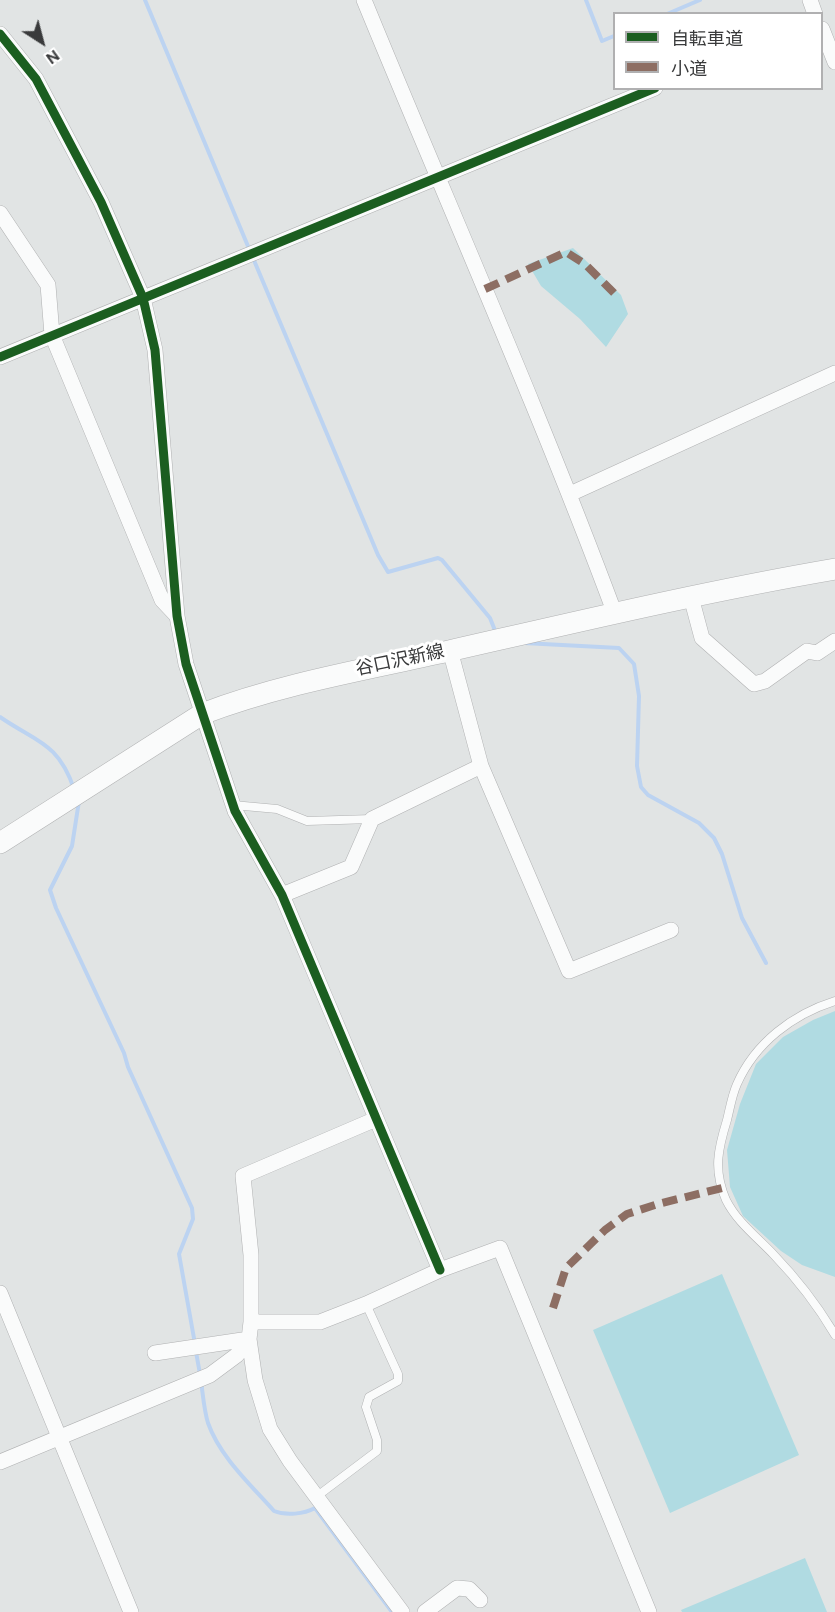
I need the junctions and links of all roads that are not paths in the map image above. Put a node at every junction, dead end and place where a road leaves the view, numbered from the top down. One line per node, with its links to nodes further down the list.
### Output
1 (364, 0): 6 (street)
2 (823, 32): 4 (street)
3 (0, 34): 8 (street)
4 (835, 62)
5 (650, 90): 6 (street)
6 (437, 178): 8 (street); 12 (street)
7 (0, 213): 9 (street)
8 (143, 298): 9 (street); 16 (street)
9 (52, 335): 10 (street); 16 (street)
10 (0, 357)
11 (835, 373): 12 (street)
12 (570, 494): 15 (street)
13 (835, 569): 14 (main road, 谷口沢新線)
14 (691, 597): 15 (main road, 谷口沢新線); 17 (street)
15 (615, 614): 18 (main road, 谷口沢新線)
16 (177, 616): 19 (street)
17 (835, 641)
18 (450, 650): 19 (main road, 谷口沢新線); 20 (street)
19 (202, 714): 21 (street); 23 (main road, 谷口沢新線)
20 (481, 766): 22 (street); 25 (street)
21 (233, 805): 22 (lane); 24 (street)
22 (372, 819): 24 (street)
23 (0, 843)
24 (282, 895): 27 (street)
25 (671, 930)
26 (835, 1001): 32 (lane)
27 (376, 1119): 28 (street); 31 (street)
28 (440, 1270): 30 (street); 42 (street)
29 (0, 1293): 35 (street)
30 (366, 1304): 31 (street); 37 (lane)
31 (251, 1322): 33 (street)
32 (835, 1335)
33 (249, 1339): 34 (street); 35 (street); 37 (street)
34 (154, 1353)
35 (59, 1437): 36 (street); 39 (street)
36 (0, 1462)
37 (316, 1497): 40 (street)
38 (480, 1600): 41 (street)
39 (131, 1612)
40 (402, 1612)
41 (425, 1612)
42 (649, 1612)

